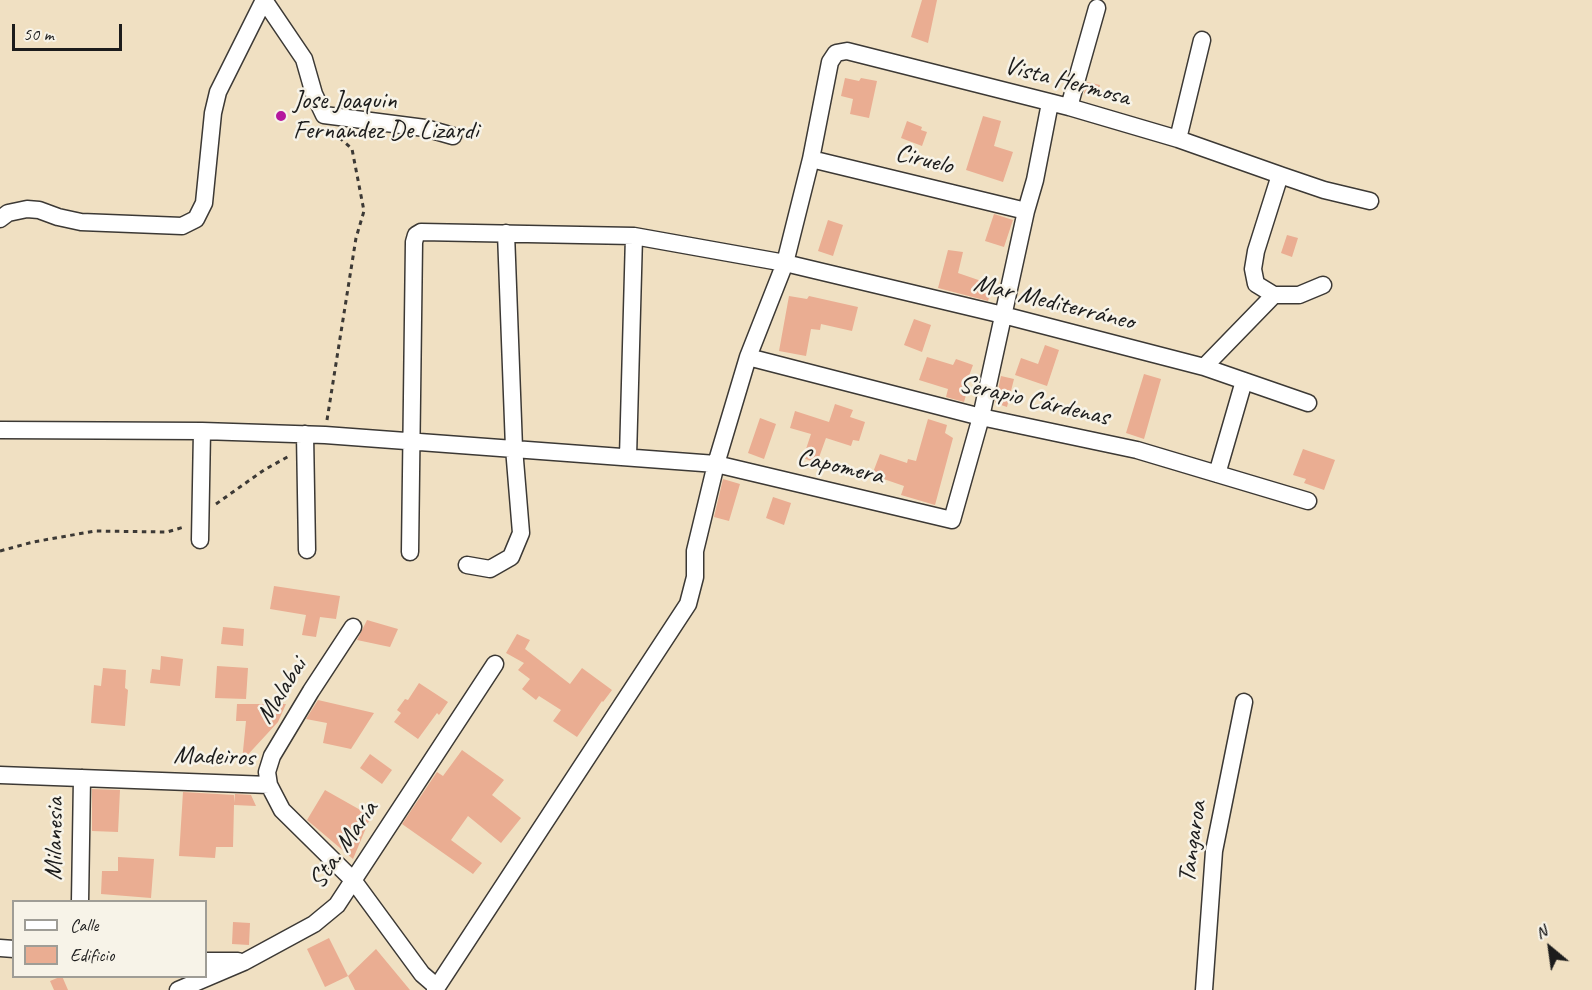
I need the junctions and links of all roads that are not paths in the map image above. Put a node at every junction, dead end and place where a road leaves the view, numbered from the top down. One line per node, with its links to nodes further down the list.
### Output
1 (264, 0): 6 (street); 12 (street)
2 (1097, 8): 5 (street)
3 (1202, 40): 7 (street)
4 (1050, 103): 5 (street, Vista Hermosa); 8 (street, Vista Hermosa); 11 (street)
5 (1070, 107): 7 (street, Vista Hermosa)
6 (453, 136)
7 (1178, 139): 9 (street, Vista Hermosa)
8 (811, 159): 11 (street, Ciruelo); 15 (street)
9 (1280, 175): 10 (street, Vista Hermosa); 17 (street)
10 (1370, 201)
11 (1026, 211): 18 (street)
12 (0, 219)
13 (506, 233): 14 (street, Mar Mediterráneo); 27 (street, Mar Mediterráneo); 28 (street)
14 (634, 236): 15 (street, Mar Mediterráneo); 29 (street)
15 (784, 263): 18 (street, Mar Mediterráneo); 19 (street)
16 (1323, 285): 17 (street)
17 (1274, 296): 20 (street)
18 (1003, 315): 20 (street, Mar Mediterráneo); 23 (street)
19 (748, 357): 23 (street, Serapio Cárdenas); 30 (street)
20 (1204, 367): 21 (street, Mar Mediterráneo)
21 (1244, 381): 22 (street, Mar Mediterráneo); 31 (street)
22 (1308, 403)
23 (981, 417): 30 (street, Capomera); 31 (street, Serapio Cárdenas)
24 (0, 430): 25 (street, Capomera)
25 (202, 431): 26 (street, Capomera); 33 (street)
26 (305, 434): 27 (street, Capomera); 34 (street)
27 (411, 441): 28 (street, Capomera); 35 (street)
28 (514, 448): 29 (street, Capomera); 36 (street)
29 (628, 457): 30 (street, Capomera)
30 (716, 464): 49 (street)
31 (1217, 474): 32 (street, Serapio Cárdenas)
32 (1308, 501)
33 (200, 540)
34 (307, 550)
35 (410, 552)
36 (466, 565)
37 (353, 627): 42 (street, Malabai)
38 (495, 663): 43 (street, Sta. María)
39 (1244, 702): 51 (street, Tangaroa)
40 (0, 775): 41 (street, Madeiros)
41 (82, 778): 42 (street, Madeiros); 44 (street, Milanesia)
42 (269, 785): 43 (street, Madeiros)
43 (354, 880): 46 (street, Sta. María); 49 (street, Madeiros)
44 (80, 900)
45 (207, 961): 46 (street)
46 (244, 962): 48 (street, Sta. María)
47 (206, 978): 50 (street, Sta. María)
48 (207, 978)
49 (436, 988)
50 (178, 990)
51 (1204, 990)

